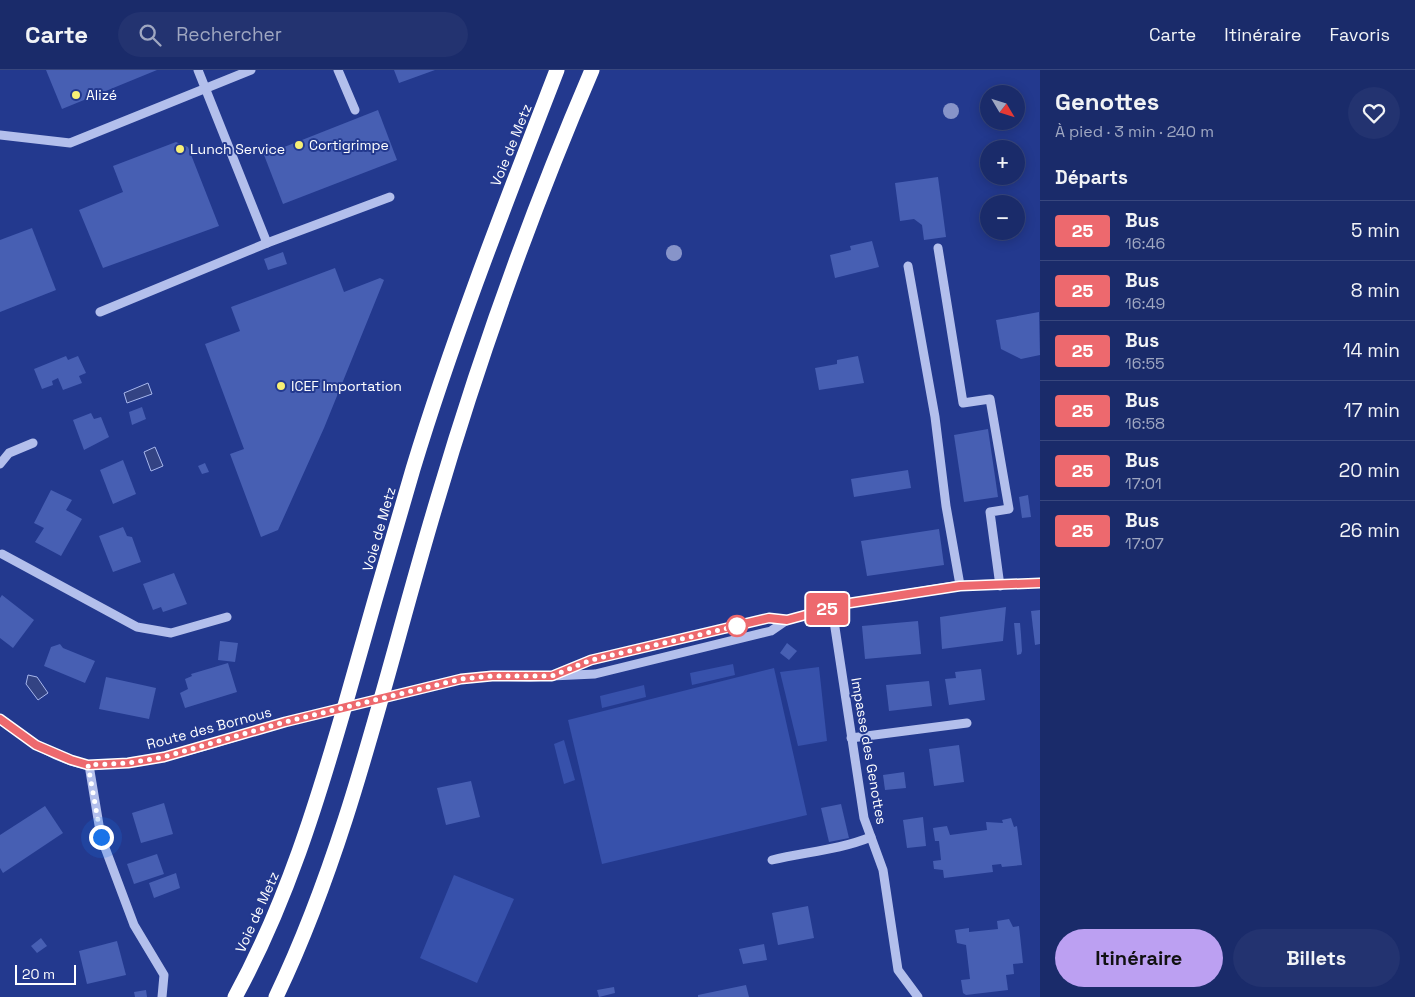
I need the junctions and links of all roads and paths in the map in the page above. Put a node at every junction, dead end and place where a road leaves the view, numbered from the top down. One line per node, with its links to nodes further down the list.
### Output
1 (198, 70): 6 (street)
2 (251, 70): 6 (street)
3 (338, 70): 7 (street)
4 (558, 70): 31 (highway, Voie de Metz)
5 (591, 74): 32 (highway)
6 (206, 88): 8 (street); 10 (street)
7 (354, 110)
8 (0, 135)
9 (390, 197): 10 (street)
10 (267, 244): 13 (street)
11 (938, 248): 19 (street)
12 (908, 266): 18 (street)
13 (100, 312)
14 (33, 443): 15 (street)
15 (0, 464)
16 (1, 552): 21 (street)
17 (1040, 583): 19 (street, Route des Bornous)
18 (960, 586): 19 (street, Route des Bornous); 20 (street, Route des Bornous)
19 (1000, 586)
20 (832, 608): 22 (street, Route des Bornous); 26 (street, Impasse des Genottes)
21 (227, 617)
22 (787, 620): 23 (street, Route des Bornous); 23 (street, Route des Bornous)
23 (552, 676): 27 (street, Route des Bornous, bridge)
24 (0, 719): 27 (street, Route des Bornous)
25 (967, 723): 26 (street)
26 (851, 738): 28 (street, Impasse des Genottes)
27 (88, 765): 30 (street)
28 (870, 837): 29 (street); 33 (street, Impasse des Genottes)
29 (772, 860)
30 (162, 997)
31 (235, 997)
32 (276, 997)
33 (918, 997)

